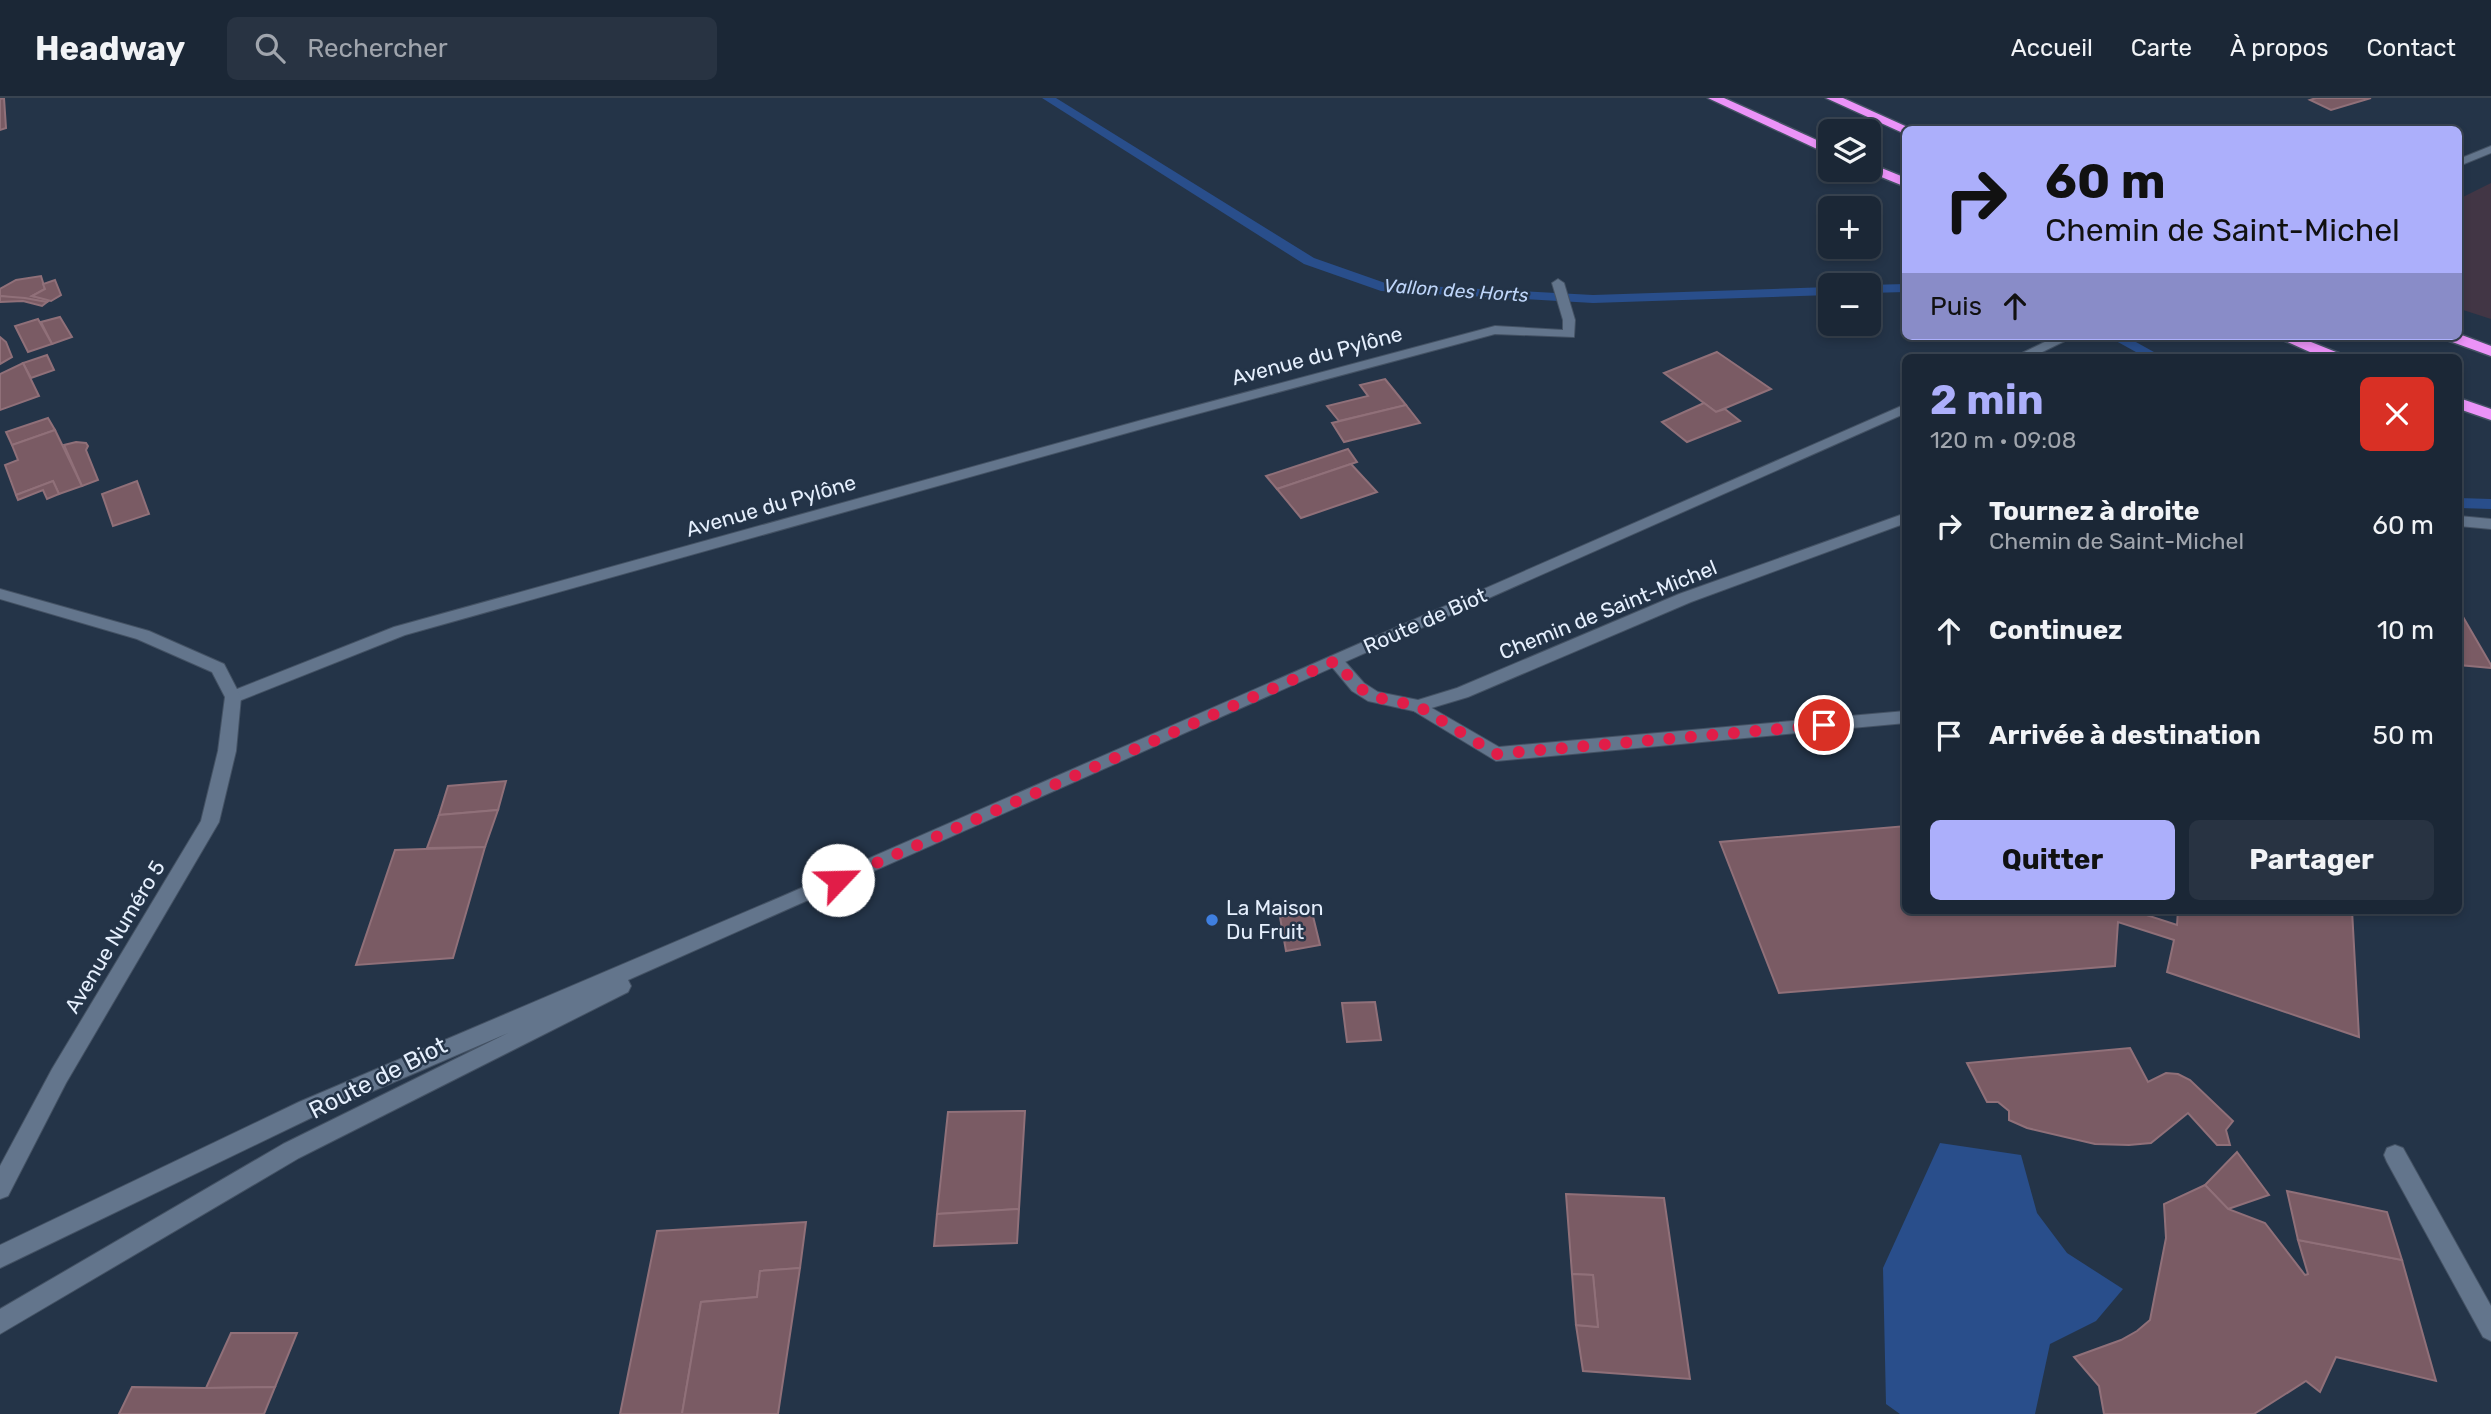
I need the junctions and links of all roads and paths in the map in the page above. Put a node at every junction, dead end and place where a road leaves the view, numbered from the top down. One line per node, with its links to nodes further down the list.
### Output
1 (1714, 98): 4 (highway)
2 (1832, 98): 3 (highway)
3 (1902, 127)
4 (1818, 146)
5 (2491, 149): 6 (main road)
6 (2462, 162)
7 (1881, 172): 8 (highway)
8 (1902, 181)
9 (1558, 283): 24 (main road, Avenue du Pylône)
10 (2059, 340): 14 (main road)
11 (2292, 340): 15 (highway)
12 (2461, 340): 13 (highway)
13 (2491, 351)
14 (2028, 354)
15 (2327, 354)
16 (2462, 404): 18 (highway)
17 (1902, 410): 23 (main road, Route de Biot)
18 (2491, 415)
19 (1902, 519): 25 (main road, Chemin de Saint-Michel)
20 (2462, 522): 21 (main road)
21 (2491, 524)
22 (0, 594): 24 (main road)
23 (1335, 661): 25 (main road, Chemin de Saint-Michel); 27 (main road, Route de Biot)
24 (233, 697): 29 (main road, Avenue Numéro 5)
25 (1418, 706): 26 (main road)
26 (1902, 717)
27 (790, 902): 30 (main road, Route de Biot); 31 (main road, Route de Biot)
28 (2395, 1155): 32 (main road)
29 (0, 1188)
30 (0, 1257)
31 (0, 1322)
32 (2491, 1329)

